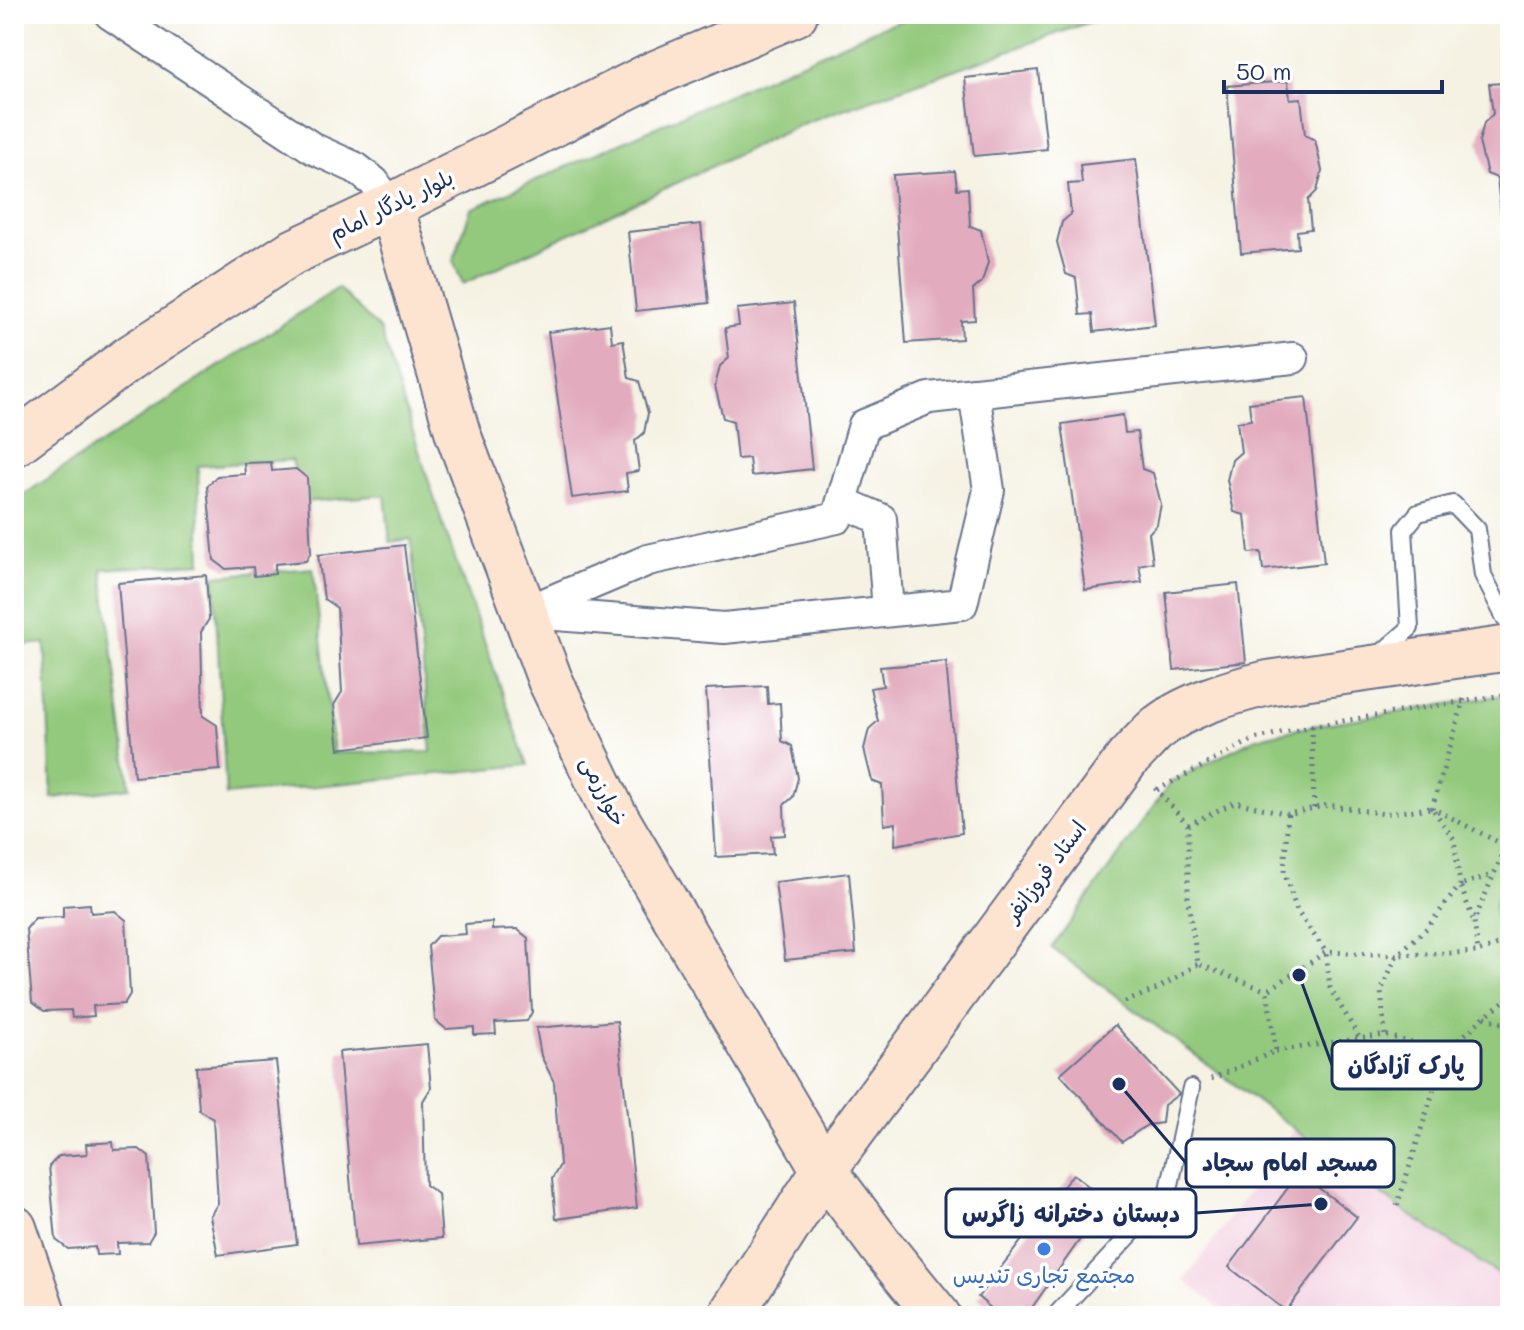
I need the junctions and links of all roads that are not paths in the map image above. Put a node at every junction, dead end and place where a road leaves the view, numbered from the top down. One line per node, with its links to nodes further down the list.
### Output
1 (110, 14): 3 (street)
2 (795, 14): 3 (street, بلوار یادگار امام)
3 (391, 206): 6 (street, بلوار یادگار امام); 9 (street, خوارزمی)
4 (1293, 358): 5 (street)
5 (974, 393): 7 (street); 8 (street)
6 (14, 444)
7 (842, 502): 8 (street); 9 (street)
8 (888, 611): 9 (street)
9 (525, 612): 14 (street, خوارزمی)
10 (1510, 623): 12 (lane)
11 (1510, 648): 12 (street, استاد فروزانفر)
12 (1356, 670): 14 (street, استاد فروزانفر)
13 (1191, 1088): 19 (lane)
14 (824, 1170): 17 (street, استاد فروزانفر); 18 (street, خوارزمی)
15 (14, 1228): 16 (street)
16 (44, 1316)
17 (730, 1316)
18 (938, 1316)
19 (1055, 1316)

